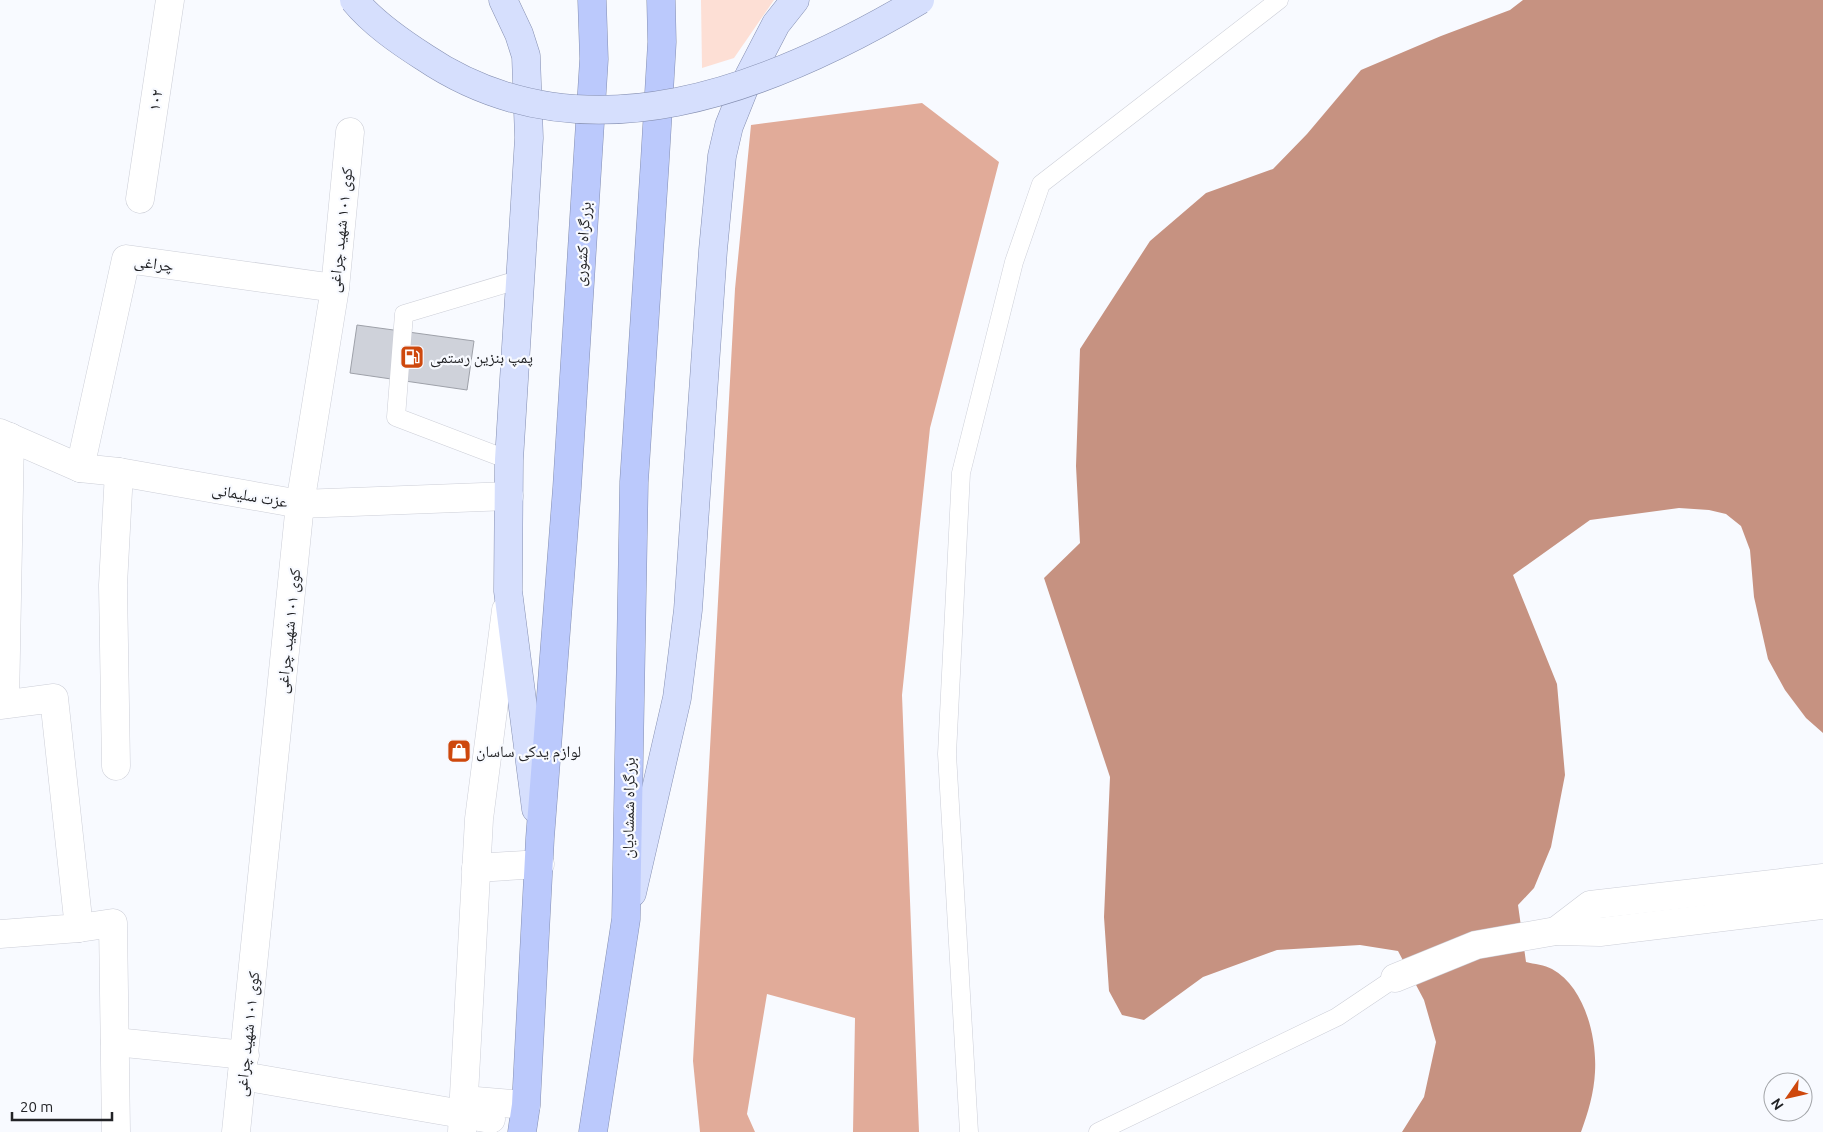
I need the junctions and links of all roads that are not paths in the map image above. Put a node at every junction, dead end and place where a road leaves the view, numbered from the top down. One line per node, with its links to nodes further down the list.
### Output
1 (170, 0): 10 (street, ۱۰۲)
2 (354, 0): 7 (main road, bridge)
3 (503, 0): 11 (main road)
4 (592, 0): 22 (highway, بزرگراه کشوری)
5 (661, 0): 26 (highway, بزرگراه شمشادیان)
6 (795, 0): 26 (main road)
7 (920, 0)
8 (1279, 0): 40 (lane)
9 (350, 132): 12 (street, کوی ۱۰۱ شهید چراغی)
10 (140, 199)
11 (521, 279): 14 (main road); 14 (lane)
12 (335, 288): 15 (street, چراغی); 18 (street, کوی ۱۰۱ شهید چراغی)
13 (5, 435): 15 (street, عزت سلیمانی); 20 (street)
14 (509, 460): 17 (main road)
15 (80, 468): 16 (street, عزت سلیمانی)
16 (119, 472): 18 (street, عزت سلیمانی); 21 (street)
17 (509, 496): 18 (street, عزت سلیمانی); 19 (main road)
18 (300, 504): 32 (street, کوی ۱۰۱ شهید چراغی)
19 (508, 591): 22 (main road); 23 (street)
20 (3, 704): 27 (street)
21 (116, 766)
22 (540, 851): 23 (street); 33 (highway)
23 (476, 868): 34 (street)
24 (1823, 878): 28 (street)
25 (1823, 905): 28 (street)
26 (626, 919): 39 (highway, بزرگراه شمشادیان)
27 (79, 928): 29 (street); 31 (street)
28 (1556, 931): 30 (street)
29 (0, 934)
30 (1395, 978): 41 (lane)
31 (115, 1042): 32 (street); 36 (street)
32 (244, 1066): 34 (street); 37 (street, کوی ۱۰۱ شهید چراغی)
33 (526, 1105): 34 (street); 38 (highway)
34 (463, 1116): 35 (street)
35 (491, 1119)
36 (116, 1132)
37 (236, 1132)
38 (522, 1132)
39 (594, 1132)
40 (969, 1132)
41 (1098, 1132)

